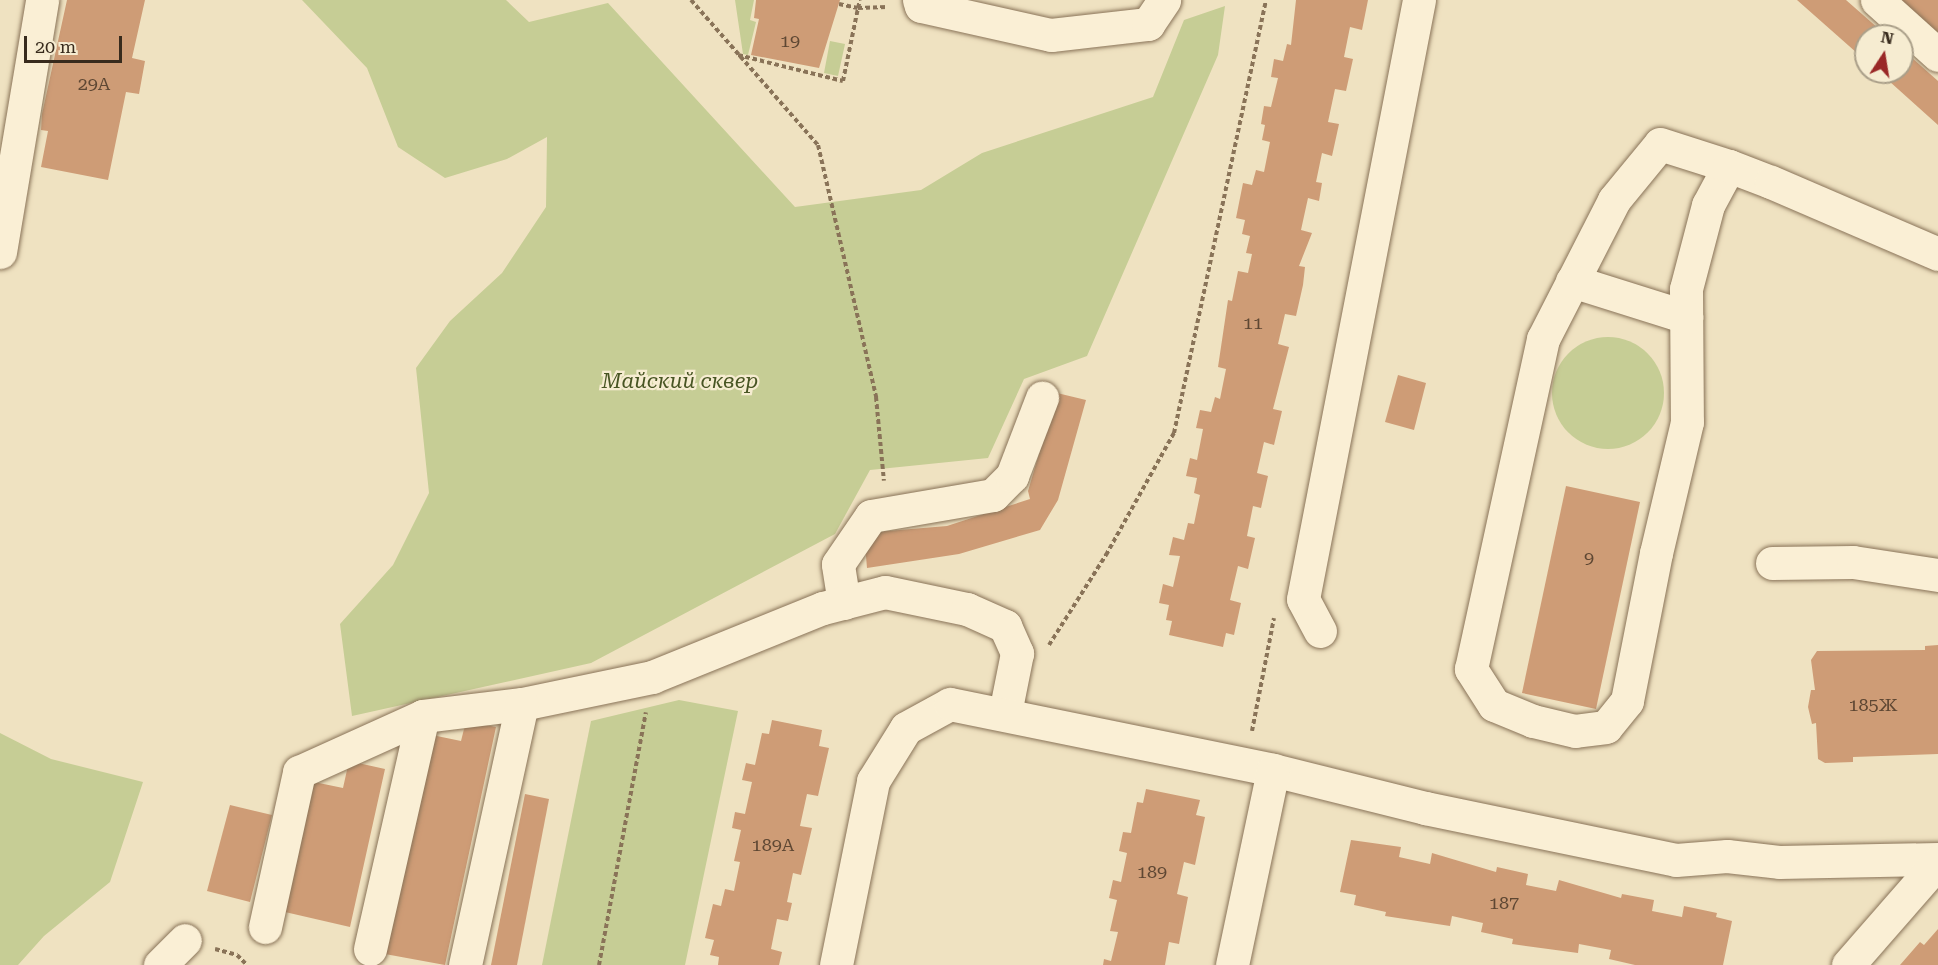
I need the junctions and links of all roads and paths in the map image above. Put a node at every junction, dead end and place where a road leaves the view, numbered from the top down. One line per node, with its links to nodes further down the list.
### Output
1 (42, 0): 14 (lane)
2 (691, 0): 11 (path)
3 (860, 0): 10 (path)
4 (1164, 0): 8 (lane)
5 (1266, 0): 26 (path)
6 (1419, 0): 24 (lane)
7 (1877, 0): 12 (lane)
8 (920, 3): 10 (path)
9 (839, 4): 10 (path)
10 (858, 8): 11 (path)
11 (736, 54): 19 (path)
12 (1938, 55)
13 (1729, 166): 15 (lane); 16 (lane); 17 (lane)
14 (0, 252)
15 (1938, 255)
16 (1572, 281): 17 (lane); 17 (lane)
17 (1686, 317)
18 (1042, 398): 19 (lane)
19 (887, 511): 22 (lane)
20 (1772, 563): 21 (lane)
21 (1938, 575)
22 (844, 603): 25 (lane); 26 (lane)
23 (1276, 605): 30 (path)
24 (1320, 631)
25 (652, 677): 27 (lane); 37 (path)
26 (1012, 678): 28 (lane)
27 (522, 704): 29 (lane); 36 (lane)
28 (1005, 713): 30 (lane); 38 (lane)
29 (423, 716): 32 (lane); 34 (lane)
30 (1259, 767): 31 (lane); 39 (lane)
31 (1938, 861): 40 (lane)
32 (265, 927)
33 (185, 940): 35 (lane)
34 (370, 949)
35 (160, 965)
36 (465, 965)
37 (599, 965)
38 (836, 965)
39 (1232, 965)
40 (1848, 965)

